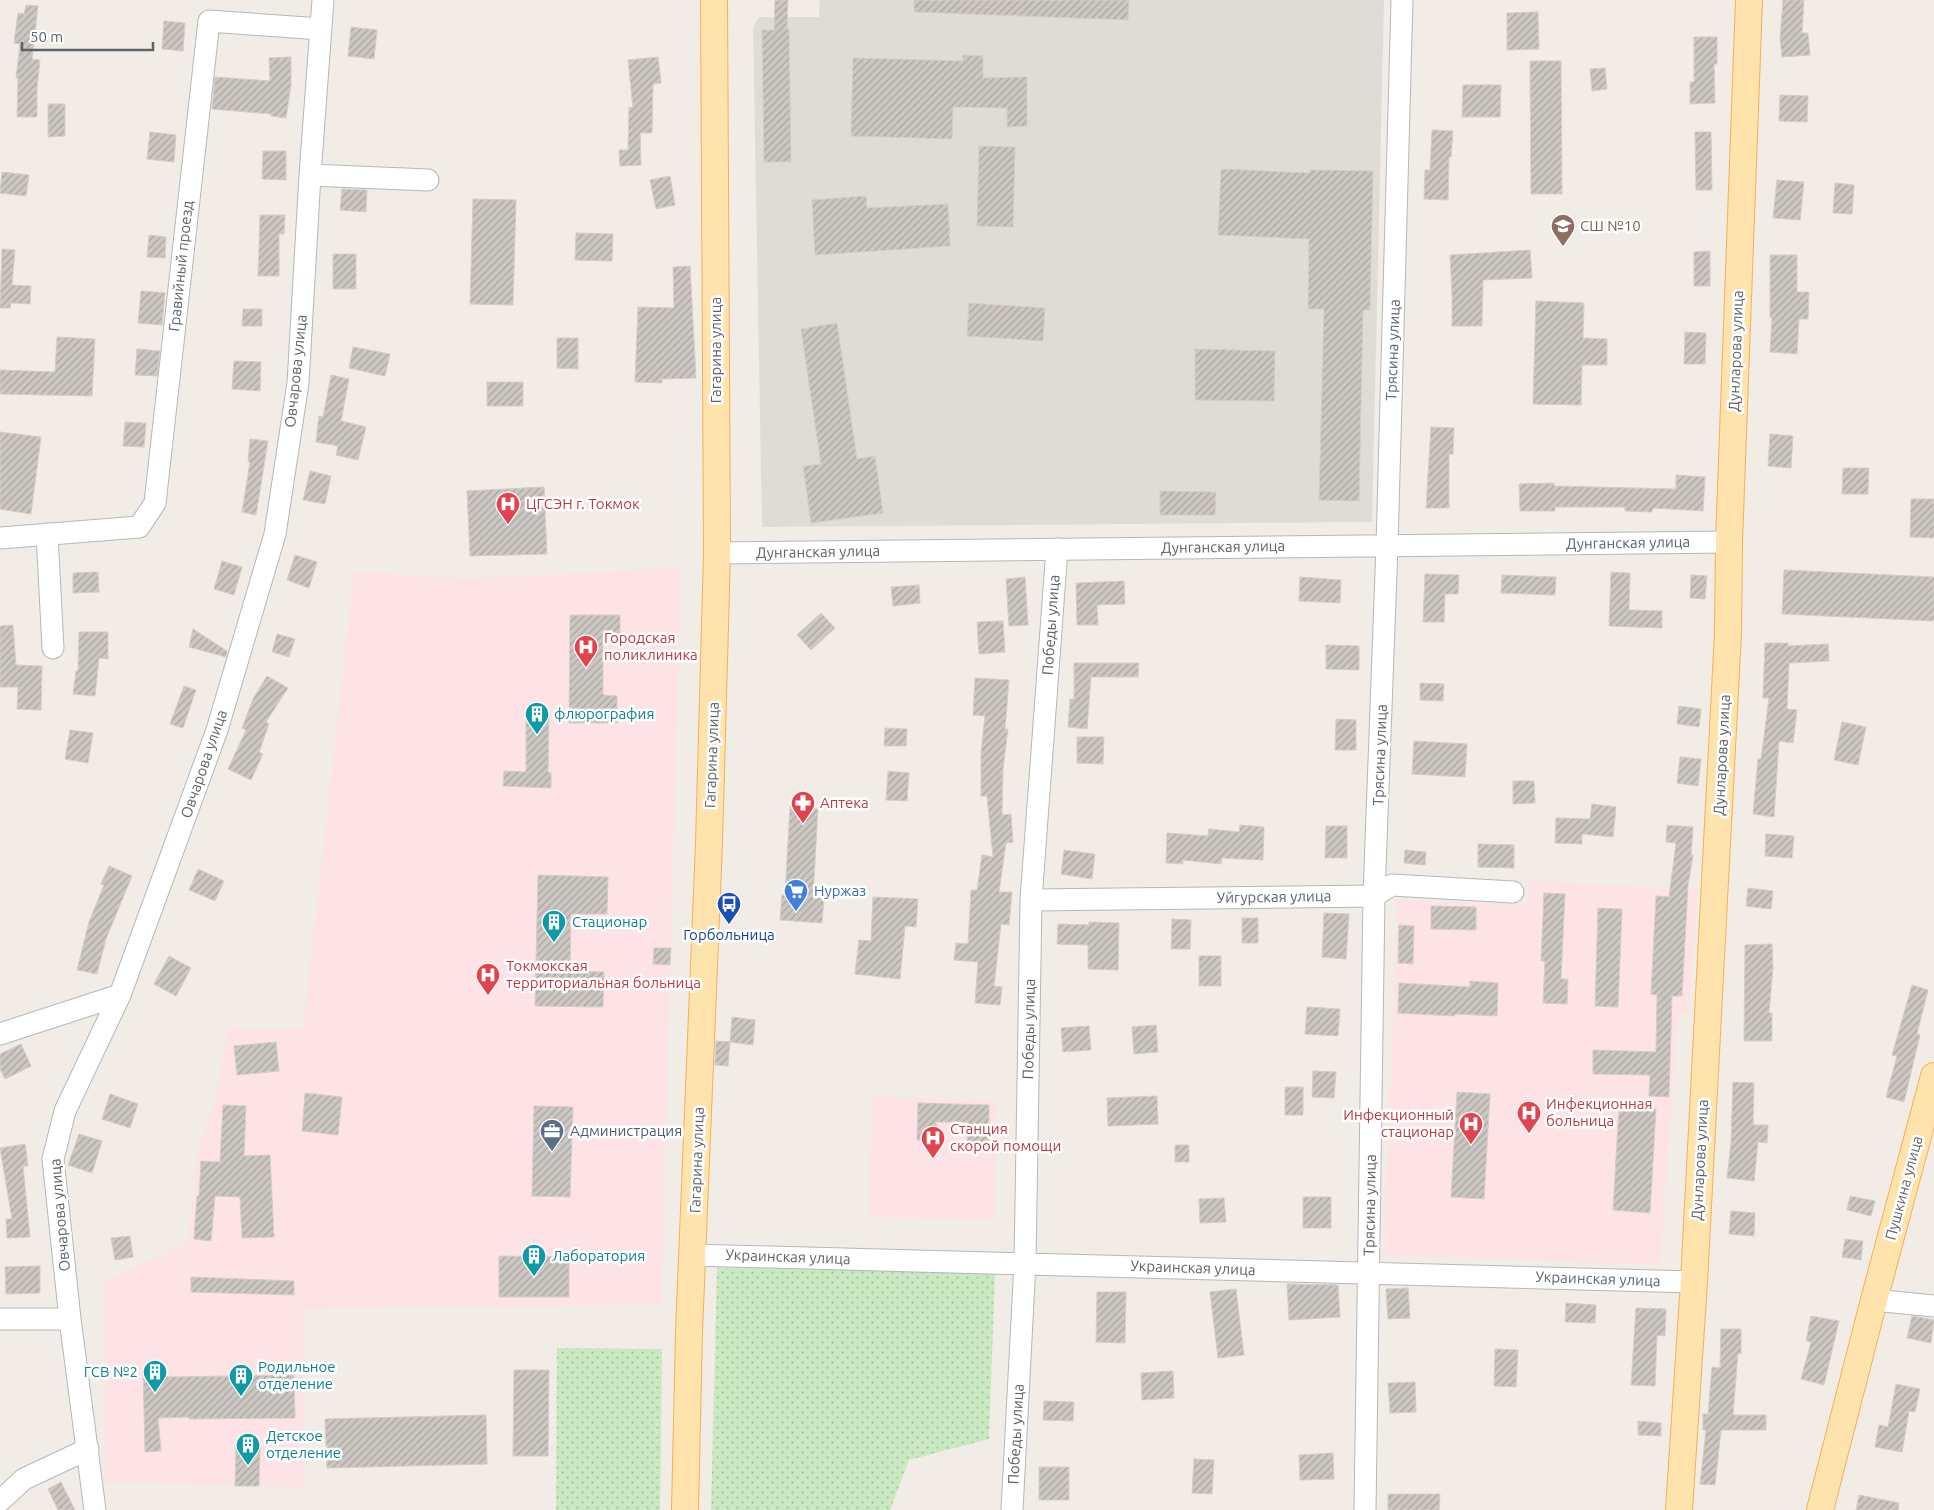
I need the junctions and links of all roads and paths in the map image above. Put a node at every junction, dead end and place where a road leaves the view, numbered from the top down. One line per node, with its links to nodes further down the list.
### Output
1 (324, 0): 5 (street, Овчарова улица)
2 (714, 0): 13 (main road, Гагарина улица)
3 (1402, 0): 11 (street, Трясина улица)
4 (1749, 0): 10 (main road, Дунларова улица)
5 (321, 29): 6 (street, Овчарова улица); 8 (street, Гравийный проезд)
6 (310, 175): 7 (street); 18 (street, Овчарова улица)
7 (428, 180)
8 (47, 534): 9 (street, Гравийный проезд); 14 (street)
9 (0, 538)
10 (1729, 542): 11 (street, Дунганская улица); 25 (main road, Дунларова улица)
11 (1387, 546): 12 (street, Дунганская улица); 16 (street, Трясина улица)
12 (1057, 549): 13 (street, Дунганская улица); 17 (street, Победы улица)
13 (718, 553): 22 (main road, Гагарина улица)
14 (53, 648)
15 (1514, 892): 16 (street, Уйгурская улица)
16 (1374, 896): 17 (street, Уйгурская улица); 24 (street, Трясина улица)
17 (1031, 900): 23 (street, Победы улица)
18 (120, 995): 19 (street); 29 (street, Овчарова улица)
19 (0, 1034)
20 (1934, 1076): 21 (main road, Пушкина улица)
21 (1928, 1122): 26 (main road, Пушкина улица)
22 (693, 1254): 23 (street, Украинская улица); 33 (main road, Гагарина улица)
23 (1025, 1263): 24 (street, Украинская улица); 34 (street, Победы улица)
24 (1369, 1273): 25 (street, Украинская улица); 35 (street, Трясина улица)
25 (1694, 1282): 36 (main road, Дунларова улица)
26 (1874, 1300): 27 (street); 37 (main road, Пушкина улица)
27 (1934, 1306)
28 (0, 1319): 29 (street)
29 (70, 1319): 30 (street, Овчарова улица)
30 (88, 1449): 31 (street); 32 (street, Овчарова улица)
31 (0, 1501)
32 (95, 1510)
33 (685, 1510)
34 (1012, 1510)
35 (1365, 1510)
36 (1678, 1510)
37 (1820, 1510)

